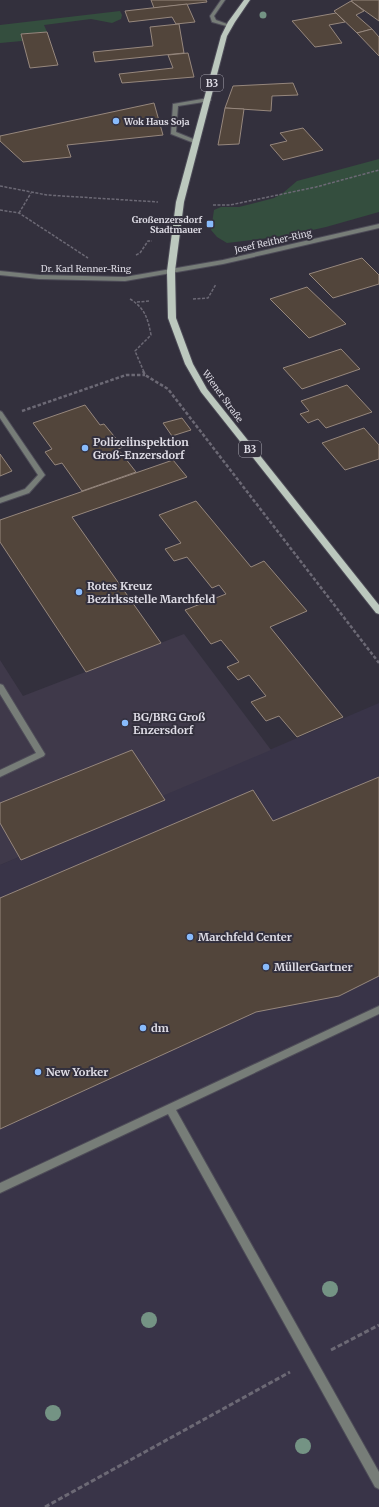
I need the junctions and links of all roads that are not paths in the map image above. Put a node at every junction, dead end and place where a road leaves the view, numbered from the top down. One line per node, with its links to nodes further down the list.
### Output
1 (247, 0): 3 (main road, Wiener Straße / B3)
2 (222, 1): 3 (street)
3 (228, 26): 4 (main road, Wiener Straße / B3)
4 (208, 100): 5 (main road, Wiener Straße / B3); 5 (street)
5 (196, 142): 7 (main road, Wiener Straße / B3)
6 (379, 226): 7 (street, Josef Reither-Ring)
7 (171, 271): 8 (street, Dr. Karl Renner-Ring); 11 (main road, Wiener Straße / B3)
8 (0, 273)
9 (0, 413): 10 (street)
10 (0, 501)
11 (379, 611)
12 (0, 687): 13 (street)
13 (0, 774)
14 (379, 1010): 15 (street)
15 (170, 1108): 16 (street); 17 (street)
16 (0, 1188)
17 (379, 1483)

